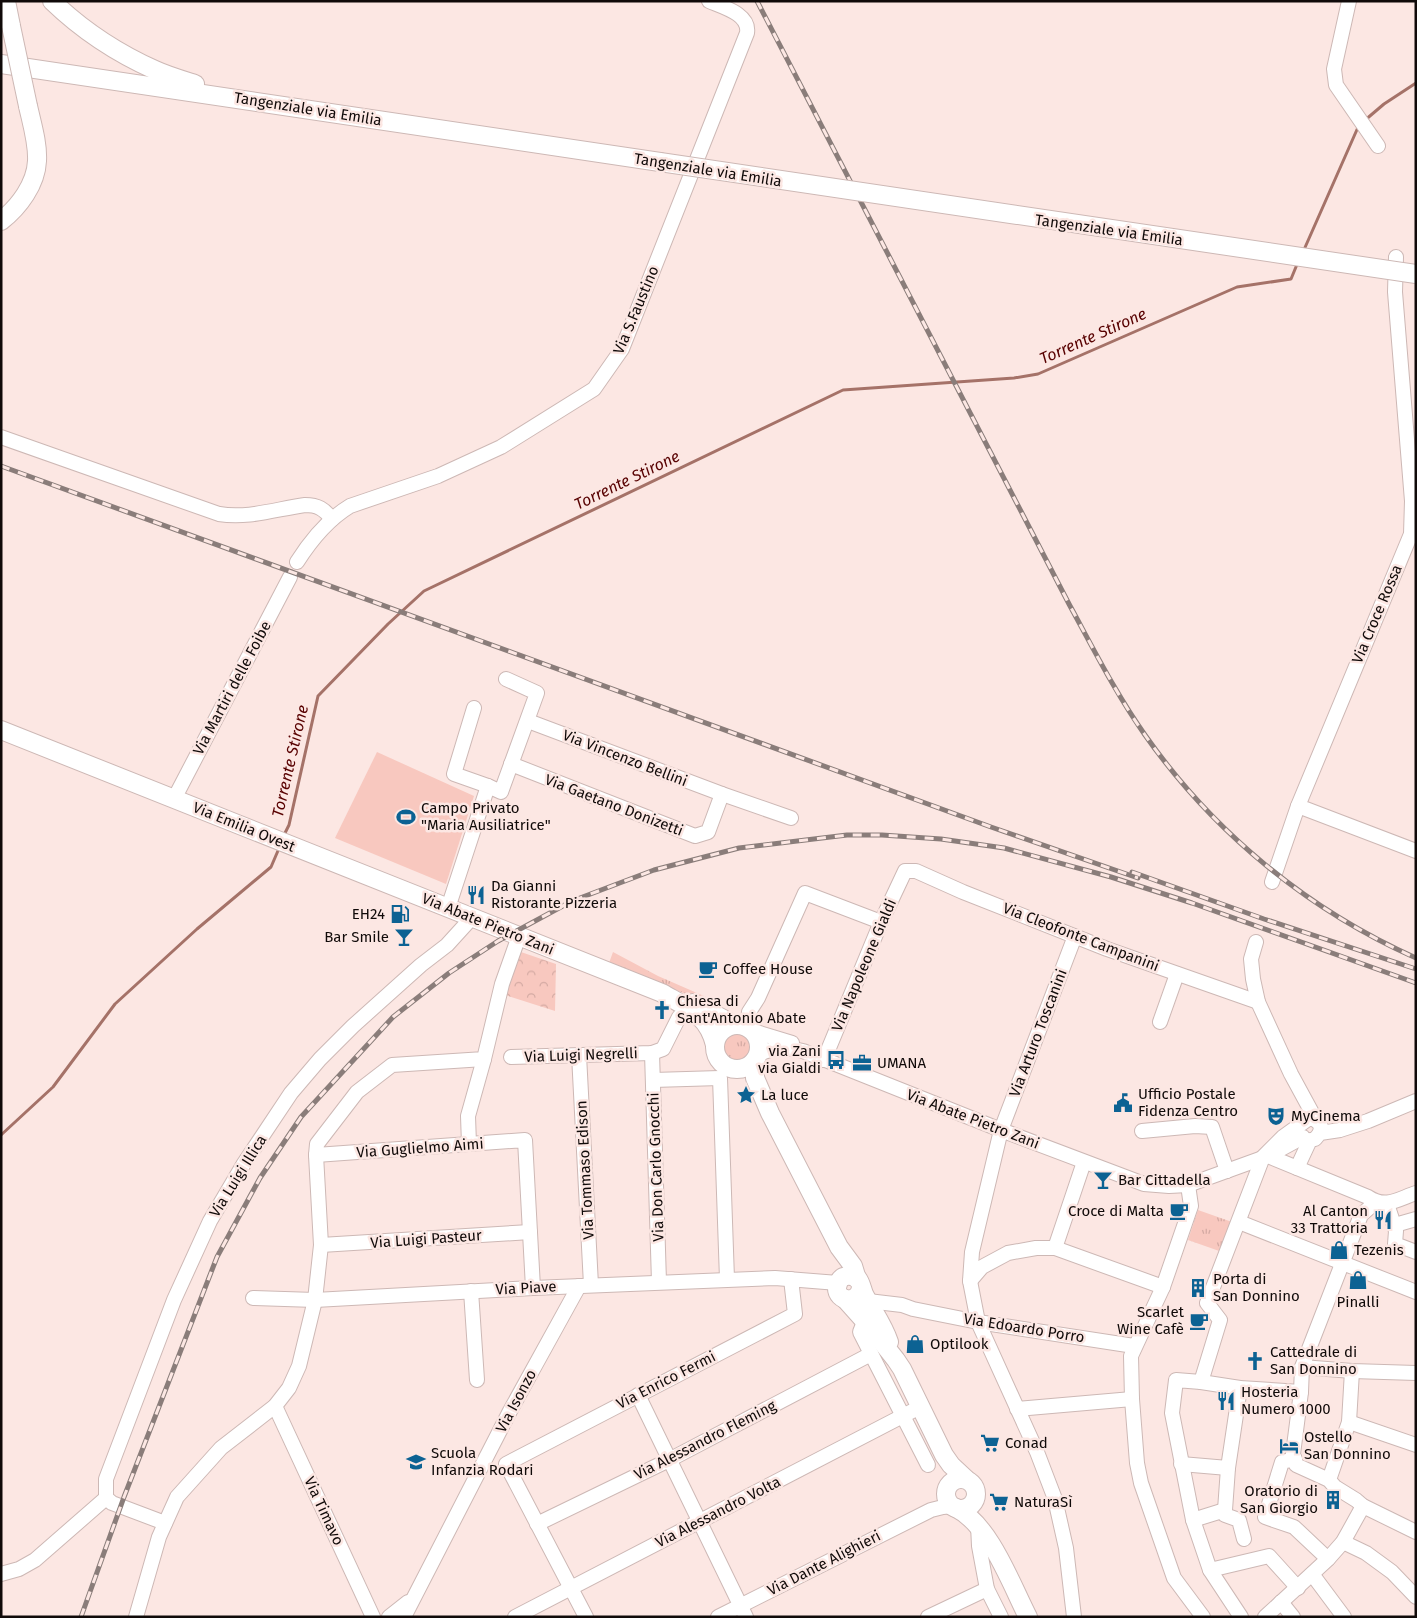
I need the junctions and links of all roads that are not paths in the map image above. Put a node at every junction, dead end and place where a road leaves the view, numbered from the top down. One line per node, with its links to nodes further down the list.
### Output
1 (6, 1): 8 (main road, bridge)
2 (52, 1): 6 (main road)
3 (709, 1): 12 (street, Via S.Faustino)
4 (1350, 1): 7 (street)
5 (1, 64): 6 (main road, Tangenziale via Emilia)
6 (234, 98): 10 (main road, Tangenziale via Emilia, bridge)
7 (1378, 146)
8 (1, 221)
9 (1396, 257): 13 (street, Via Croce Rossa)
10 (1416, 274)
11 (1, 437): 12 (street)
12 (332, 519): 14 (street)
13 (1413, 532): 24 (street, Via Croce Rossa)
14 (298, 562)
15 (290, 577): 23 (street, Via Martiri delle Foibe)
16 (506, 679): 18 (street)
17 (474, 708): 21 (street)
18 (528, 721): 20 (street); 22 (street, Via Vincenzo Bellini)
19 (1, 730): 23 (main road, Via Emilia Ovest)
20 (511, 764): 21 (street); 22 (street, Via Gaetano Donizetti)
21 (488, 786): 30 (street)
22 (722, 794): 25 (street, Via Vincenzo Bellini)
23 (174, 799): 27 (main road, Via Emilia Ovest)
24 (1298, 806): 26 (street); 29 (street, Via Croce Rossa)
25 (791, 818)
26 (1416, 851)
27 (314, 855): 30 (main road, Via Abate Pietro Zani)
28 (905, 870): 32 (street, Via Napoleone Gialdi); 34 (street, Via Cleofonte Campanini)
29 (1272, 882)
30 (448, 908): 31 (main road, Via Abate Pietro Zani)
31 (470, 916): 33 (main road, Via Abate Pietro Zani); 114 (street, Via Luigi Illica)
32 (881, 922): 41 (street); 49 (street, Via Napoleone Gialdi)
33 (519, 936): 37 (main road, Via Abate Pietro Zani); 48 (street)
34 (1075, 936): 36 (street, Via Cleofonte Campanini); 55 (street, Via Arturo Toscanini)
35 (1256, 942): 38 (street)
36 (1177, 974): 38 (street, Via Cleofonte Campanini); 40 (street)
37 (662, 993): 41 (main road, Via Abate Pietro Zani); 42 (main road, Via Abate Pietro Zani)
38 (1258, 1002): 54 (street)
39 (679, 1017): 44 (street)
40 (1160, 1022)
41 (745, 1028): 42 (main road); 43 (street, Via Abate Pietro Zani); 47 (main road)
42 (715, 1045): 50 (main road)
43 (802, 1051): 47 (street, Via Abate Pietro Zani); 49 (street, Via Abate Pietro Zani)
44 (652, 1053): 45 (street, Via Luigi Negrelli); 51 (street, Via Don Carlo Gnocchi)
45 (579, 1055): 46 (street, Via Luigi Negrelli); 78 (street, Via Tommaso Edison)
46 (511, 1057)
47 (756, 1057): 50 (main road); 53 (main road)
48 (484, 1058): 57 (street); 58 (street)
49 (824, 1060): 55 (street, Via Abate Pietro Zani)
50 (733, 1068): 53 (main road)
51 (653, 1080): 74 (street); 77 (street, Via Don Carlo Gnocchi)
52 (1416, 1101): 54 (street)
53 (770, 1113): 81 (main road)
54 (1310, 1128): 59 (street); 61 (street)
55 (1001, 1130): 60 (street, Via Abate Pietro Zani); 76 (street, Via Arturo Toscanini)
56 (1142, 1131): 62 (street)
57 (469, 1144): 58 (street, Via Guglielmo Aimi); 69 (street, Via Guglielmo Aimi)
58 (316, 1155): 70 (street)
59 (1266, 1157): 61 (street); 62 (street, Via Abate Pietro Zani); 67 (street)
60 (1084, 1162): 63 (street, Via Abate Pietro Zani); 71 (street)
61 (1298, 1168): 65 (street)
62 (1227, 1171): 63 (street, Via Abate Pietro Zani)
63 (1188, 1185): 79 (street)
64 (1416, 1193): 65 (street)
65 (1381, 1203): 68 (street); 73 (street)
66 (1416, 1219): 68 (street)
67 (1239, 1222): 73 (street); 95 (street)
68 (1395, 1225): 72 (street)
69 (530, 1232): 70 (street, Via Luigi Pasteur); 80 (street)
70 (321, 1246): 85 (street)
71 (1055, 1248): 76 (street); 79 (street)
72 (1416, 1252)
73 (1342, 1263): 83 (street); 91 (street)
74 (726, 1279): 75 (street, Via Piave); 77 (street, Via Piave)
75 (795, 1279): 81 (street, Via Piave); 98 (street, Via Enrico Fermi)
76 (970, 1281): 87 (street, Via Arturo Toscanini)
77 (659, 1282): 78 (street, Via Piave)
78 (585, 1285): 80 (street, Via Piave); 134 (street, Via Isonzo)
79 (1163, 1287): 89 (street)
80 (534, 1288): 82 (street, Via Piave)
81 (850, 1289): 86 (street, Via Edoardo Porro); 88 (main road)
82 (471, 1291): 85 (street, Via Piave); 94 (street)
83 (1416, 1292)
84 (253, 1298): 85 (street, Via Piave)
85 (315, 1300): 100 (street)
86 (913, 1309): 87 (street, Via Edoardo Porro); 88 (street, Via Edoardo Porro)
87 (978, 1322): 89 (street, Via Edoardo Porro); 102 (street, Via Arturo Toscanini)
88 (871, 1323): 90 (street); 101 (main road)
89 (1134, 1346): 99 (street)
90 (871, 1354): 103 (street); 107 (street, Via Alessandro Fleming)
91 (1302, 1366): 92 (street); 97 (street)
92 (1352, 1371): 93 (street); 104 (street)
93 (1416, 1373)
94 (477, 1380)
95 (1201, 1382): 96 (street); 110 (street)
96 (1240, 1388): 97 (street); 111 (street)
97 (1301, 1392): 108 (street)
98 (638, 1395): 107 (street); 122 (street, Via Enrico Fermi)
99 (1132, 1399): 102 (street); 149 (street)
100 (275, 1406): 120 (street); 139 (street, Via Timavo)
101 (920, 1408): 103 (street, Via Alessandro Volta); 106 (main road)
102 (1016, 1409): 148 (street, Via Arturo Toscanini)
103 (903, 1416): 109 (street); 121 (street, Via Alessandro Volta)
104 (1349, 1422): 105 (street); 113 (street)
105 (1416, 1445)
106 (944, 1455): 112 (main road); 115 (main road)
107 (669, 1460): 121 (street); 122 (street, Via Alessandro Fleming)
108 (1288, 1460): 113 (street); 127 (street)
109 (928, 1464)
110 (1181, 1464): 111 (street); 119 (street)
111 (1228, 1468): 118 (street)
112 (966, 1479): 115 (main road); 116 (main road)
113 (1329, 1480): 117 (street)
114 (106, 1498): 120 (street); 129 (street)
115 (950, 1500): 116 (main road); 123 (main road); 137 (street, Via Dante Alighieri)
116 (976, 1500): 123 (main road)
117 (1363, 1506): 124 (street); 126 (street)
118 (1225, 1510): 119 (street); 125 (street)
119 (1193, 1520): 128 (street)
120 (165, 1523): 138 (street)
121 (700, 1523): 131 (street, Via Alessandro Volta); 137 (street)
122 (537, 1524): 131 (street)
123 (978, 1525): 133 (street); 147 (main road)
124 (1416, 1532)
125 (1244, 1539)
126 (1343, 1542): 127 (street); 135 (street)
127 (1328, 1559): 130 (street)
128 (1210, 1570): 132 (street); 150 (street)
129 (1, 1574)
130 (1312, 1574): 132 (street); 153 (street)
131 (571, 1587): 142 (street, Via Alessandro Volta); 143 (street)
132 (1298, 1588): 136 (street)
133 (987, 1589): 145 (street); 146 (street)
134 (415, 1597): 140 (street, Via Isonzo); 141 (street, Via Isonzo)
135 (1416, 1597)
136 (1281, 1602): 151 (street); 152 (street)
137 (743, 1611): 144 (street, Via Dante Alighieri)
138 (136, 1617)
139 (373, 1617)
140 (389, 1617)
141 (404, 1617)
142 (515, 1617)
143 (586, 1617)
144 (718, 1617)
145 (928, 1617)
146 (1001, 1617)
147 (1028, 1617)
148 (1074, 1617)
149 (1203, 1617)
150 (1241, 1617)
151 (1265, 1617)
152 (1293, 1617)
153 (1344, 1617)

